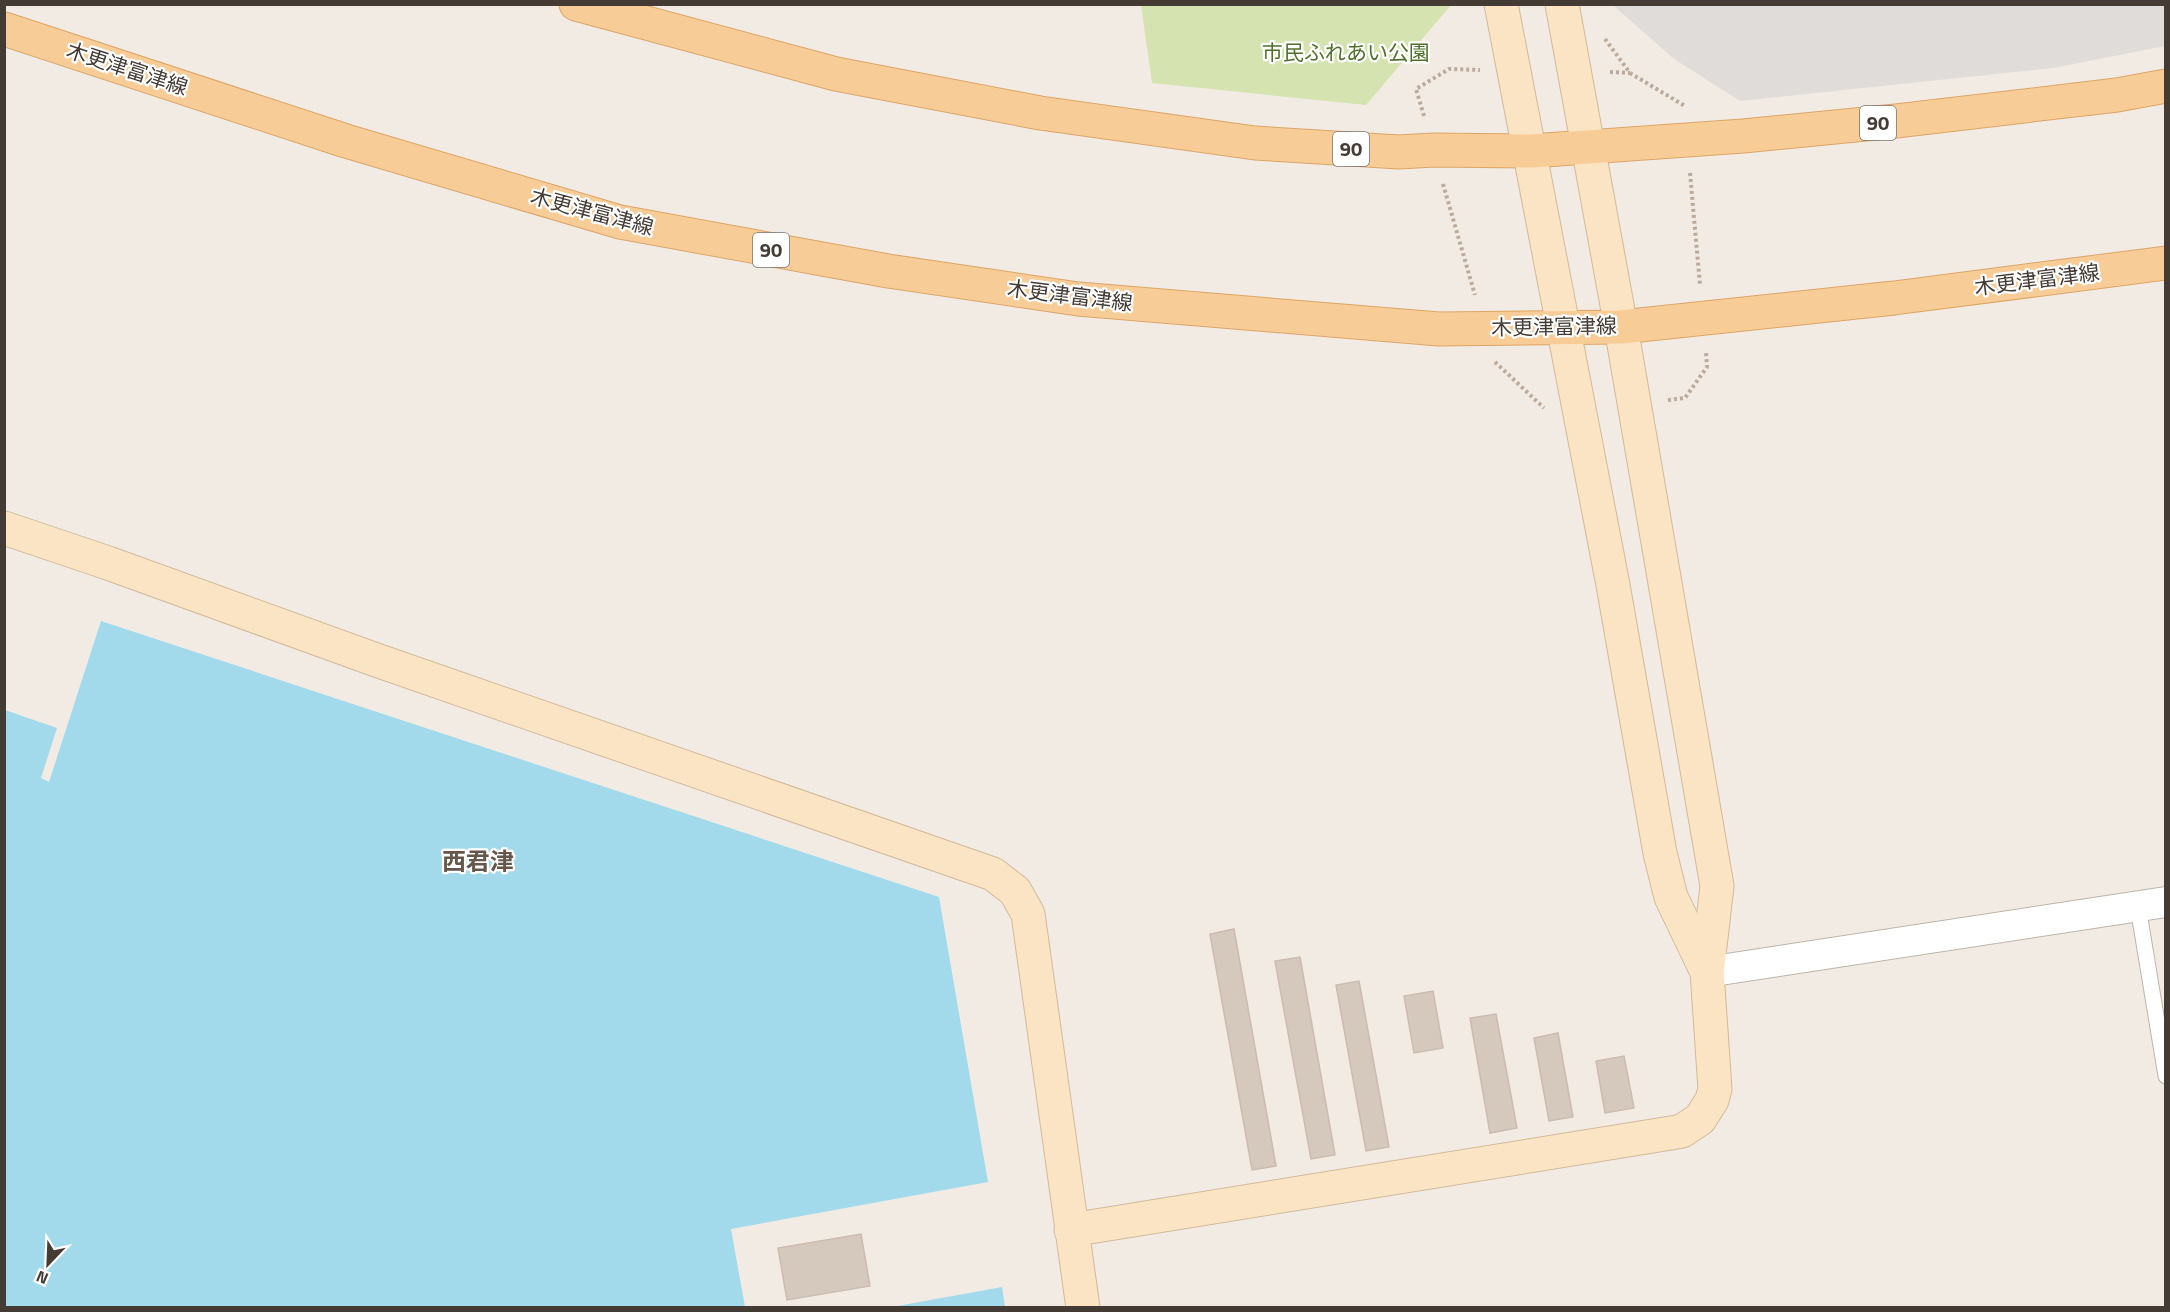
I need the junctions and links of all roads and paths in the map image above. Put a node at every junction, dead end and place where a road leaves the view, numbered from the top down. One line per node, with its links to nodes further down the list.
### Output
1 (576, 4): 10 (main road, 90)
2 (1501, 4): 11 (street)
3 (1562, 4): 9 (street)
4 (4, 29): 16 (main road, 木更津富津線 / 90)
5 (1600, 30): 8 (path)
6 (1449, 69): 10 (path)
7 (2166, 86): 8 (main road, 90)
8 (1688, 140): 9 (main road, 90); 13 (path)
9 (1590, 147): 11 (main road, 90); 15 (street)
10 (1434, 150): 11 (main road, 90); 16 (path)
11 (1531, 151): 14 (street)
12 (2166, 263): 13 (main road, 木更津富津線 / 90)
13 (1703, 318): 15 (main road, 木更津富津線 / 90); 17 (path)
14 (1564, 327): 15 (main road, 木更津富津線 / 90); 16 (main road, 木更津富津線 / 90); 21 (street)
15 (1621, 327): 21 (street)
16 (1484, 328): 18 (path)
17 (1685, 398)
18 (1545, 410)
19 (4, 528): 23 (street)
20 (2152, 905): 21 (street); 22 (lane)
21 (1707, 972): 23 (street)
22 (2166, 1076)
23 (1071, 1230): 24 (street)
24 (1083, 1308)

